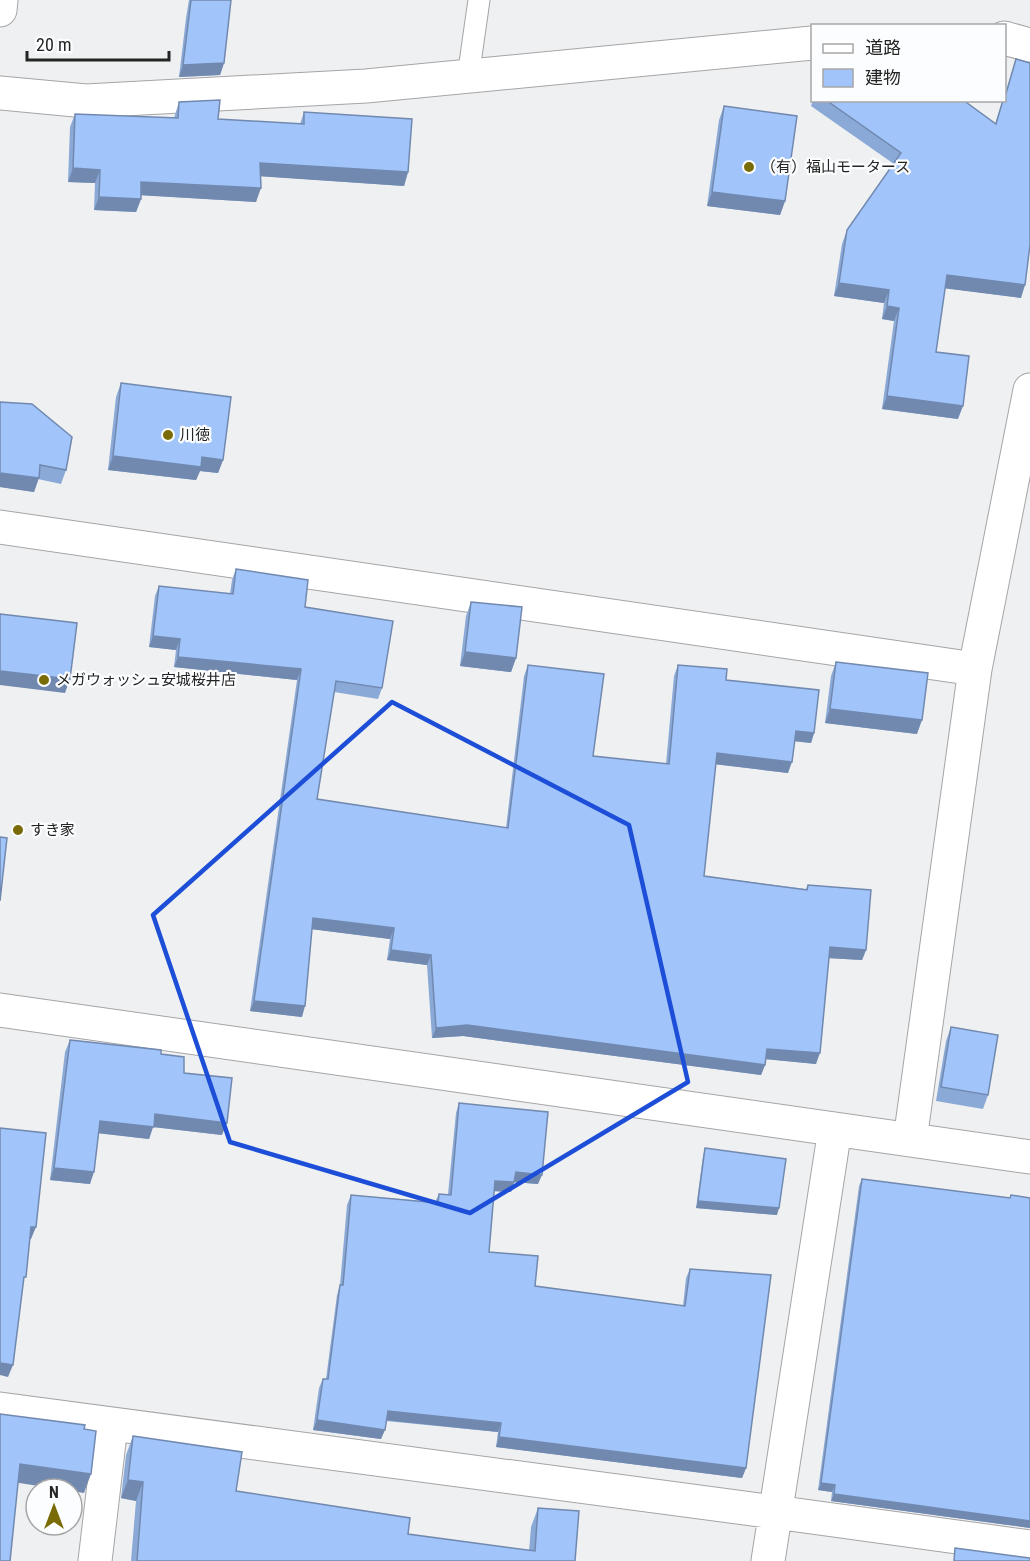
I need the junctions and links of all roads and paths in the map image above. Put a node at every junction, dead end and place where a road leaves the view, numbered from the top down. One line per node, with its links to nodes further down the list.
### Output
1 (1, 0): 3 (street)
2 (479, 0): 7 (lane)
3 (0, 10)
4 (1006, 38): 6 (street)
5 (811, 43): 7 (street)
6 (1030, 45)
7 (468, 77): 8 (street)
8 (0, 93)
9 (1030, 390): 11 (street)
10 (0, 527): 11 (street)
11 (975, 669): 14 (street)
12 (0, 1010): 13 (street)
13 (835, 1129): 14 (street); 18 (street)
14 (910, 1140): 15 (street)
15 (1030, 1157)
16 (0, 1409): 17 (street)
17 (111, 1425): 18 (street); 20 (street)
18 (775, 1512): 19 (street); 21 (street)
19 (1030, 1548)
20 (95, 1561)
21 (768, 1561)

